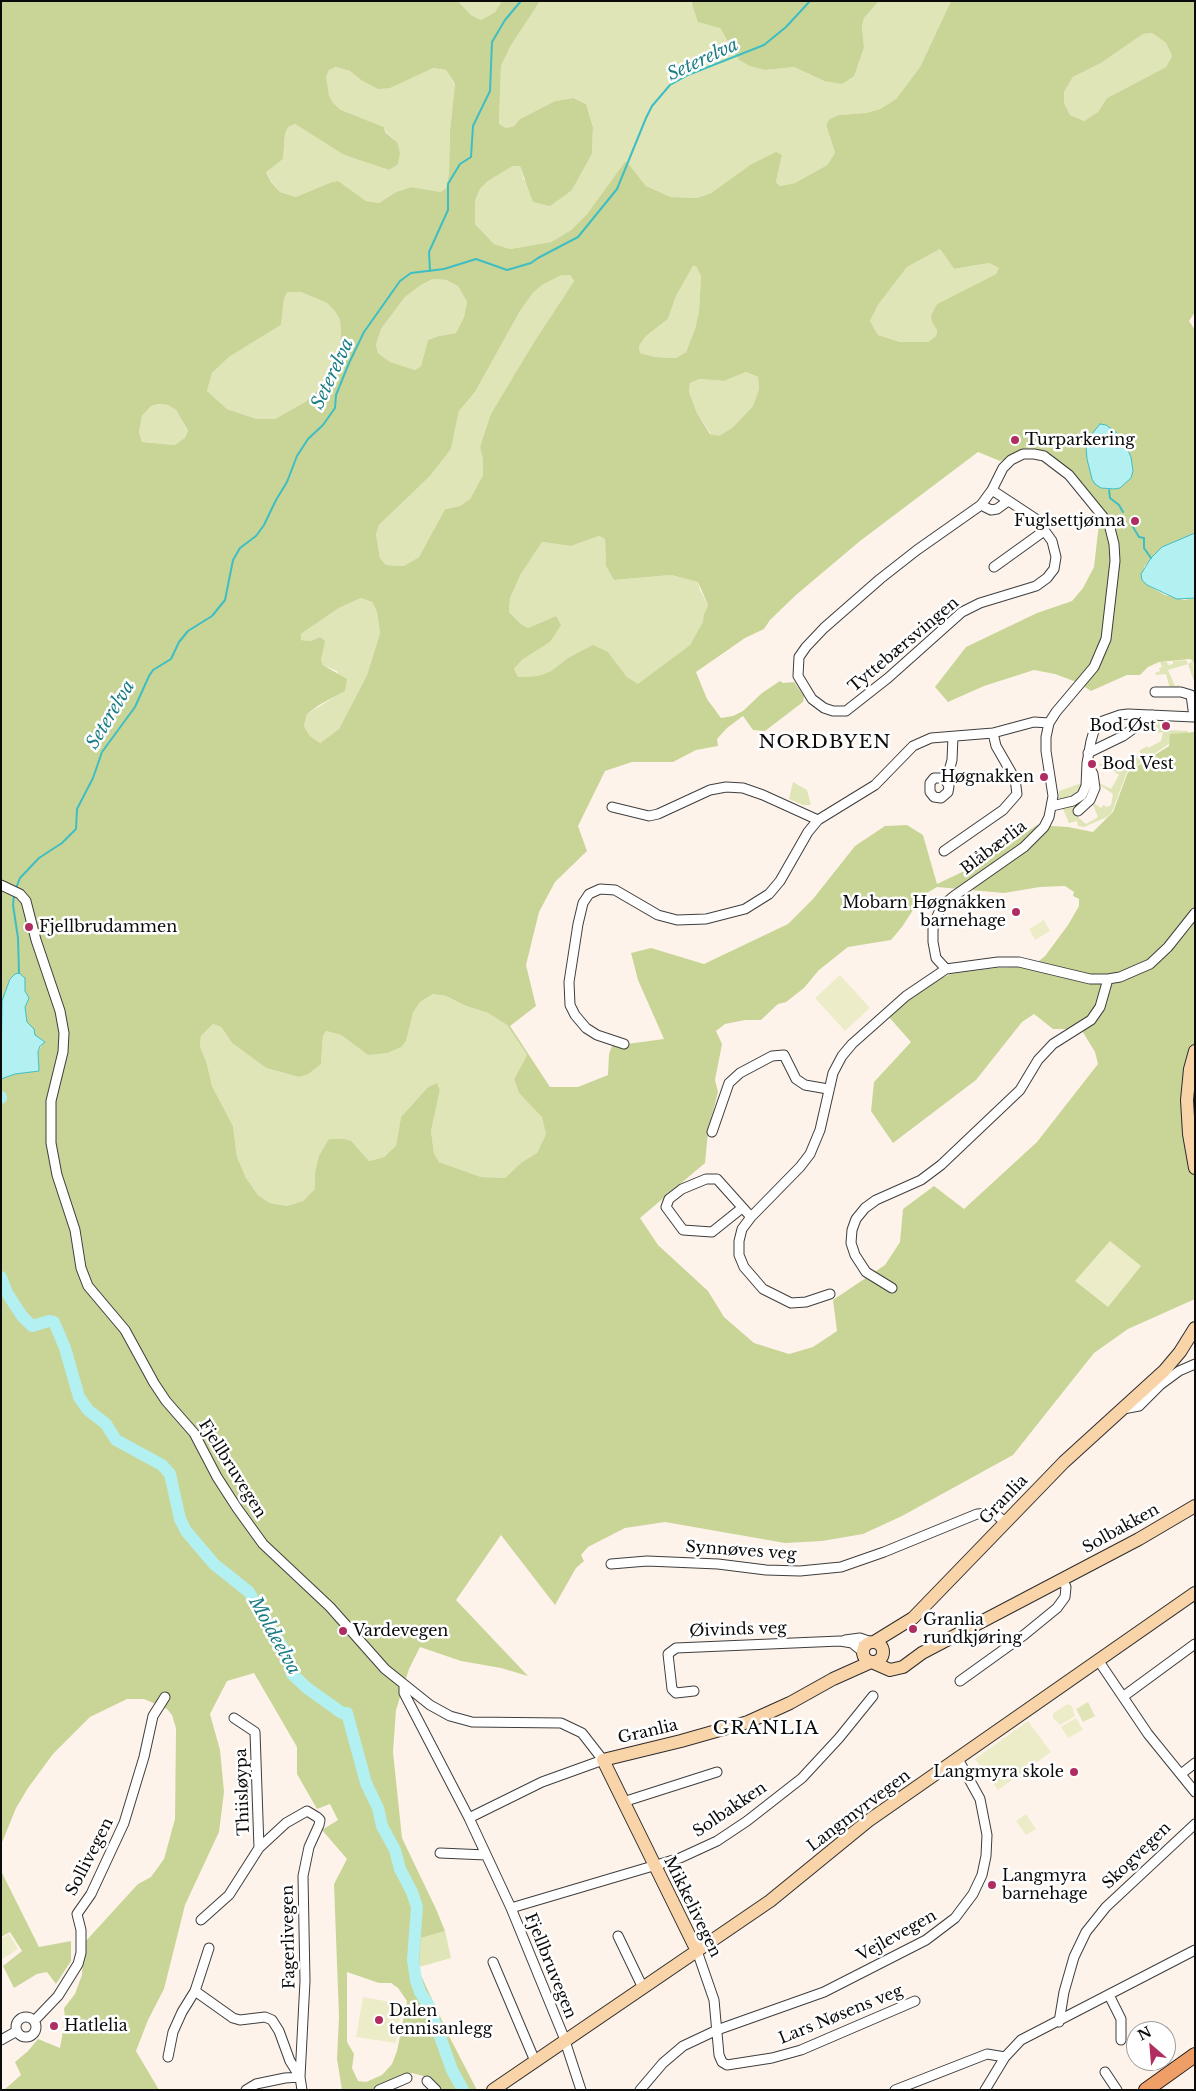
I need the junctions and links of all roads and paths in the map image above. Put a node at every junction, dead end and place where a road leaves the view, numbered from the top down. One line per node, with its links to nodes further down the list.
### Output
1 (992, 490): 2 (street, Tyttebærsvingen); 3 (street, Tyttebærsvingen); 8 (street)
2 (1008, 500): 3 (street); 4 (street, Tyttebærsvingen)
3 (981, 505): 4 (street, Tyttebærsvingen)
4 (1044, 531): 5 (street)
5 (994, 567)
6 (1155, 692): 7 (street)
7 (1152, 715): 11 (street); 11 (street)
8 (1049, 723): 9 (street); 13 (street, Blåbærlia)
9 (993, 733): 10 (street); 17 (street)
10 (953, 738): 12 (street); 16 (street)
11 (1088, 758): 13 (street); 15 (street)
12 (944, 778)
13 (1052, 806): 20 (street, Blåbærlia)
14 (612, 807): 16 (street)
15 (1078, 811)
16 (818, 820): 22 (street)
17 (944, 851)
18 (3, 886): 43 (street, Fjellbruvegen)
19 (1195, 913): 21 (street)
20 (946, 969): 21 (street); 24 (street)
21 (1108, 979): 29 (street)
22 (624, 1044)
23 (1195, 1051): 26 (street)
24 (828, 1089): 25 (street); 28 (street)
25 (712, 1132)
26 (1195, 1168)
27 (742, 1208): 27 (street); 28 (street)
28 (751, 1217): 30 (street)
29 (892, 1288)
30 (830, 1294)
31 (1195, 1328): 33 (street, Granlia)
32 (1195, 1364): 33 (street)
33 (1123, 1409): 35 (street, Granlia)
34 (1195, 1506): 37 (street, Solbakken)
35 (1005, 1522): 36 (street, Synnøves veg); 40 (street, Granlia)
36 (611, 1564)
37 (1062, 1579): 40 (street, Solbakken); 42 (street)
38 (1195, 1593): 41 (street, Langmyrvegen)
39 (1195, 1644): 46 (street)
40 (873, 1652): 44 (street, Øivinds veg); 50 (street, Granlia)
41 (1098, 1660): 46 (street); 49 (street, Langmyrvegen)
42 (960, 1680)
43 (404, 1686): 50 (street, Mikkelivegen); 56 (street, Fjellbruvegen)
44 (694, 1692)
45 (872, 1696): 61 (street, Solbakken)
46 (1124, 1696): 53 (street)
47 (166, 1698): 73 (street, Sollivegen)
48 (234, 1718): 58 (street, Thiisløypa)
49 (958, 1759): 67 (street, Langmyrvegen); 75 (street, Vejlevegen)
50 (602, 1760): 55 (street, Mikkelivegen); 56 (street, Granlia)
51 (1195, 1763): 53 (street)
52 (717, 1772): 55 (street)
53 (1181, 1774): 54 (street)
54 (1195, 1792)
55 (623, 1802): 61 (street, Mikkelivegen)
56 (469, 1818): 60 (street, Fjellbruvegen)
57 (1195, 1824): 74 (street, Skogvegen)
58 (259, 1848): 63 (street, Fagerlivegen); 85 (street, Fagerlivegen)
59 (440, 1853): 60 (street)
60 (486, 1855): 62 (street, Fjellbruvegen)
61 (654, 1865): 62 (street, Solbakken); 67 (street, Mikkelivegen)
62 (511, 1908): 79 (street, Fjellbruvegen)
63 (201, 1920)
64 (618, 1936): 69 (street)
65 (209, 1948): 70 (street)
66 (1195, 1950): 71 (street)
67 (697, 1951): 69 (street, Langmyrvegen); 75 (street, Mikkelivegen)
68 (493, 1962): 83 (street)
69 (643, 1988): 79 (street, Langmyrvegen)
70 (195, 1991): 81 (street); 85 (street)
71 (1109, 1995): 74 (street); 78 (street)
72 (915, 2001): 75 (street, Lars Nøsens veg)
73 (35, 2020): 76 (street, Sollivegen); 76 (street, Sollivegen)
74 (1059, 2022): 82 (street)
75 (717, 2030): 94 (street, Vejlevegen)
76 (17, 2031): 77 (street, Sollivegen)
77 (1, 2040)
78 (1121, 2040)
79 (564, 2042): 83 (street, Langmyrvegen); 93 (street, Fjellbruvegen)
80 (1195, 2055): 98 (main road)
81 (168, 2057)
82 (1005, 2057): 95 (street); 96 (street)
83 (535, 2061): 92 (street, Langmyrvegen)
84 (1105, 2072): 97 (street)
85 (300, 2077): 88 (street); 89 (street, Fagerlivegen)
86 (407, 2078): 90 (street)
87 (427, 2080): 91 (street)
88 (246, 2090)
89 (302, 2090)
90 (379, 2090)
91 (436, 2090)
92 (493, 2090)
93 (581, 2090)
94 (640, 2090)
95 (896, 2090)
96 (985, 2090)
97 (1118, 2090)
98 (1146, 2090)

